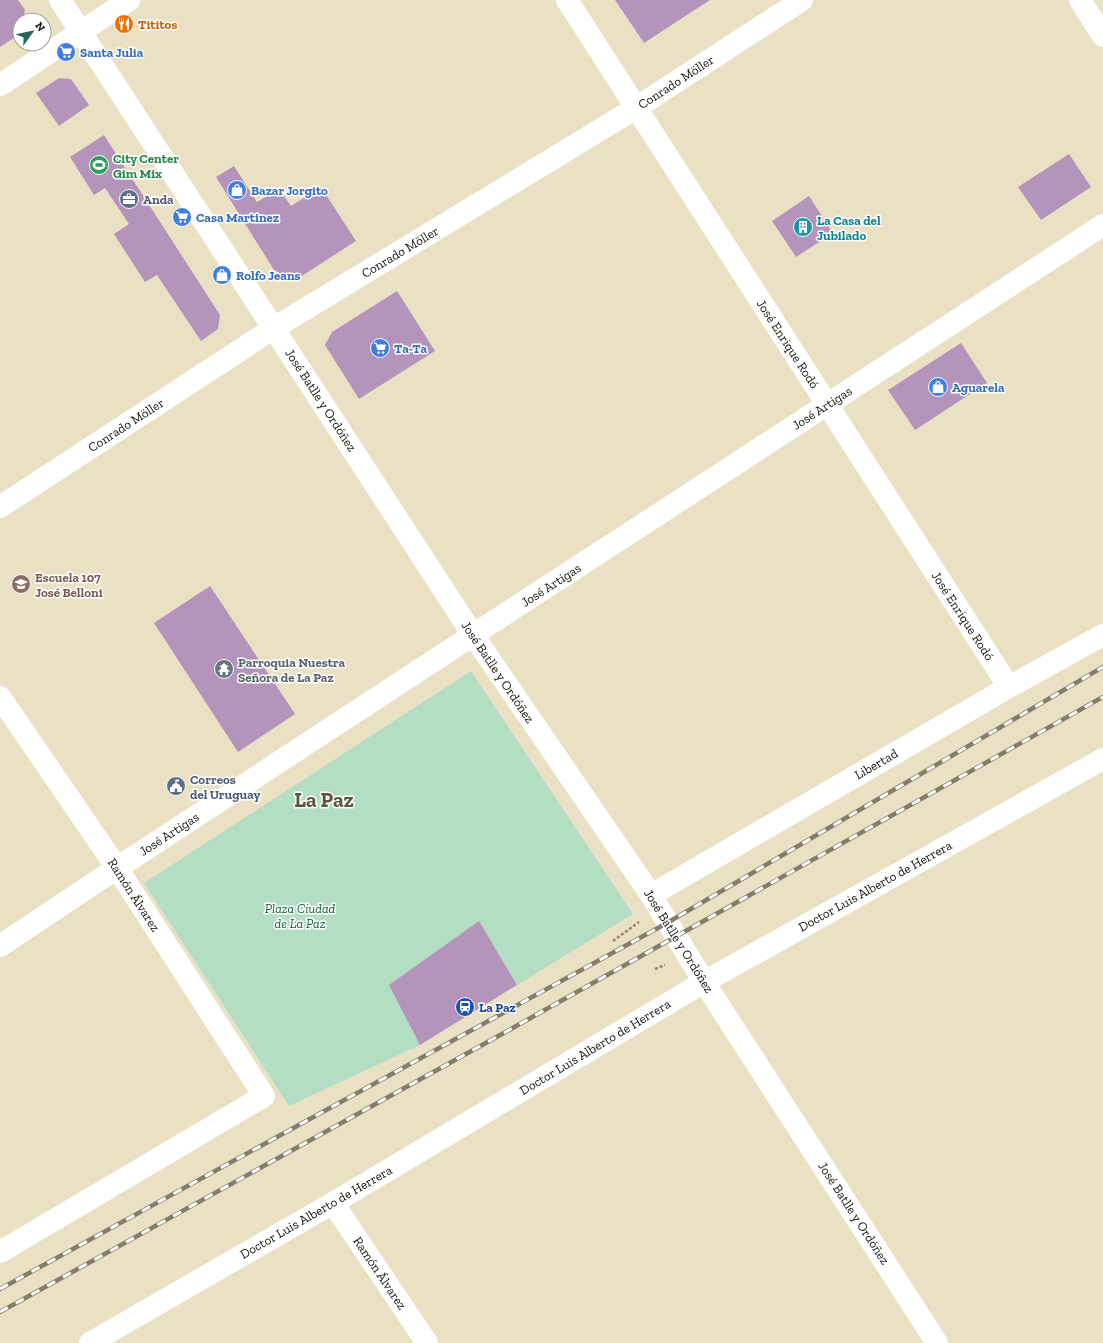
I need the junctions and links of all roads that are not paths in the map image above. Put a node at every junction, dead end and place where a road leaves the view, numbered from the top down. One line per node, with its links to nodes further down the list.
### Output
1 (60, 0): 6 (street, José Batlle y Ordóñez)
2 (129, 0): 6 (street)
3 (567, 0): 9 (street, José Enrique Rodó)
4 (802, 0): 9 (street, Conrado Möller)
5 (1080, 0): 7 (street)
6 (81, 32): 8 (street); 11 (street, José Batlle y Ordóñez)
7 (1103, 36)
8 (0, 85)
9 (636, 108): 11 (street, Conrado Möller); 12 (street, José Enrique Rodó)
10 (1103, 225): 12 (street, José Artigas)
11 (274, 328): 13 (street, Conrado Möller); 14 (street, José Batlle y Ordóñez)
12 (827, 405): 14 (street, José Artigas); 16 (street, José Enrique Rodó)
13 (0, 508)
14 (473, 635): 19 (street, José Artigas); 20 (street, José Batlle y Ordóñez)
15 (1103, 635): 16 (street, Libertad)
16 (1009, 687): 20 (street, Libertad)
17 (0, 697): 19 (street, Ramón Álvarez)
18 (1103, 758): 22 (street, Doctor Luis Alberto de Herrera)
19 (117, 868): 21 (street, José Artigas); 24 (street, Ramón Álvarez)
20 (654, 901): 22 (street, José Batlle y Ordóñez)
21 (0, 946)
22 (704, 982): 23 (street, Doctor Luis Alberto de Herrera); 27 (street, José Batlle y Ordóñez)
23 (333, 1203): 25 (street, Doctor Luis Alberto de Herrera); 26 (street, Ramón Álvarez)
24 (0, 1252)
25 (90, 1343)
26 (427, 1343)
27 (937, 1343)

